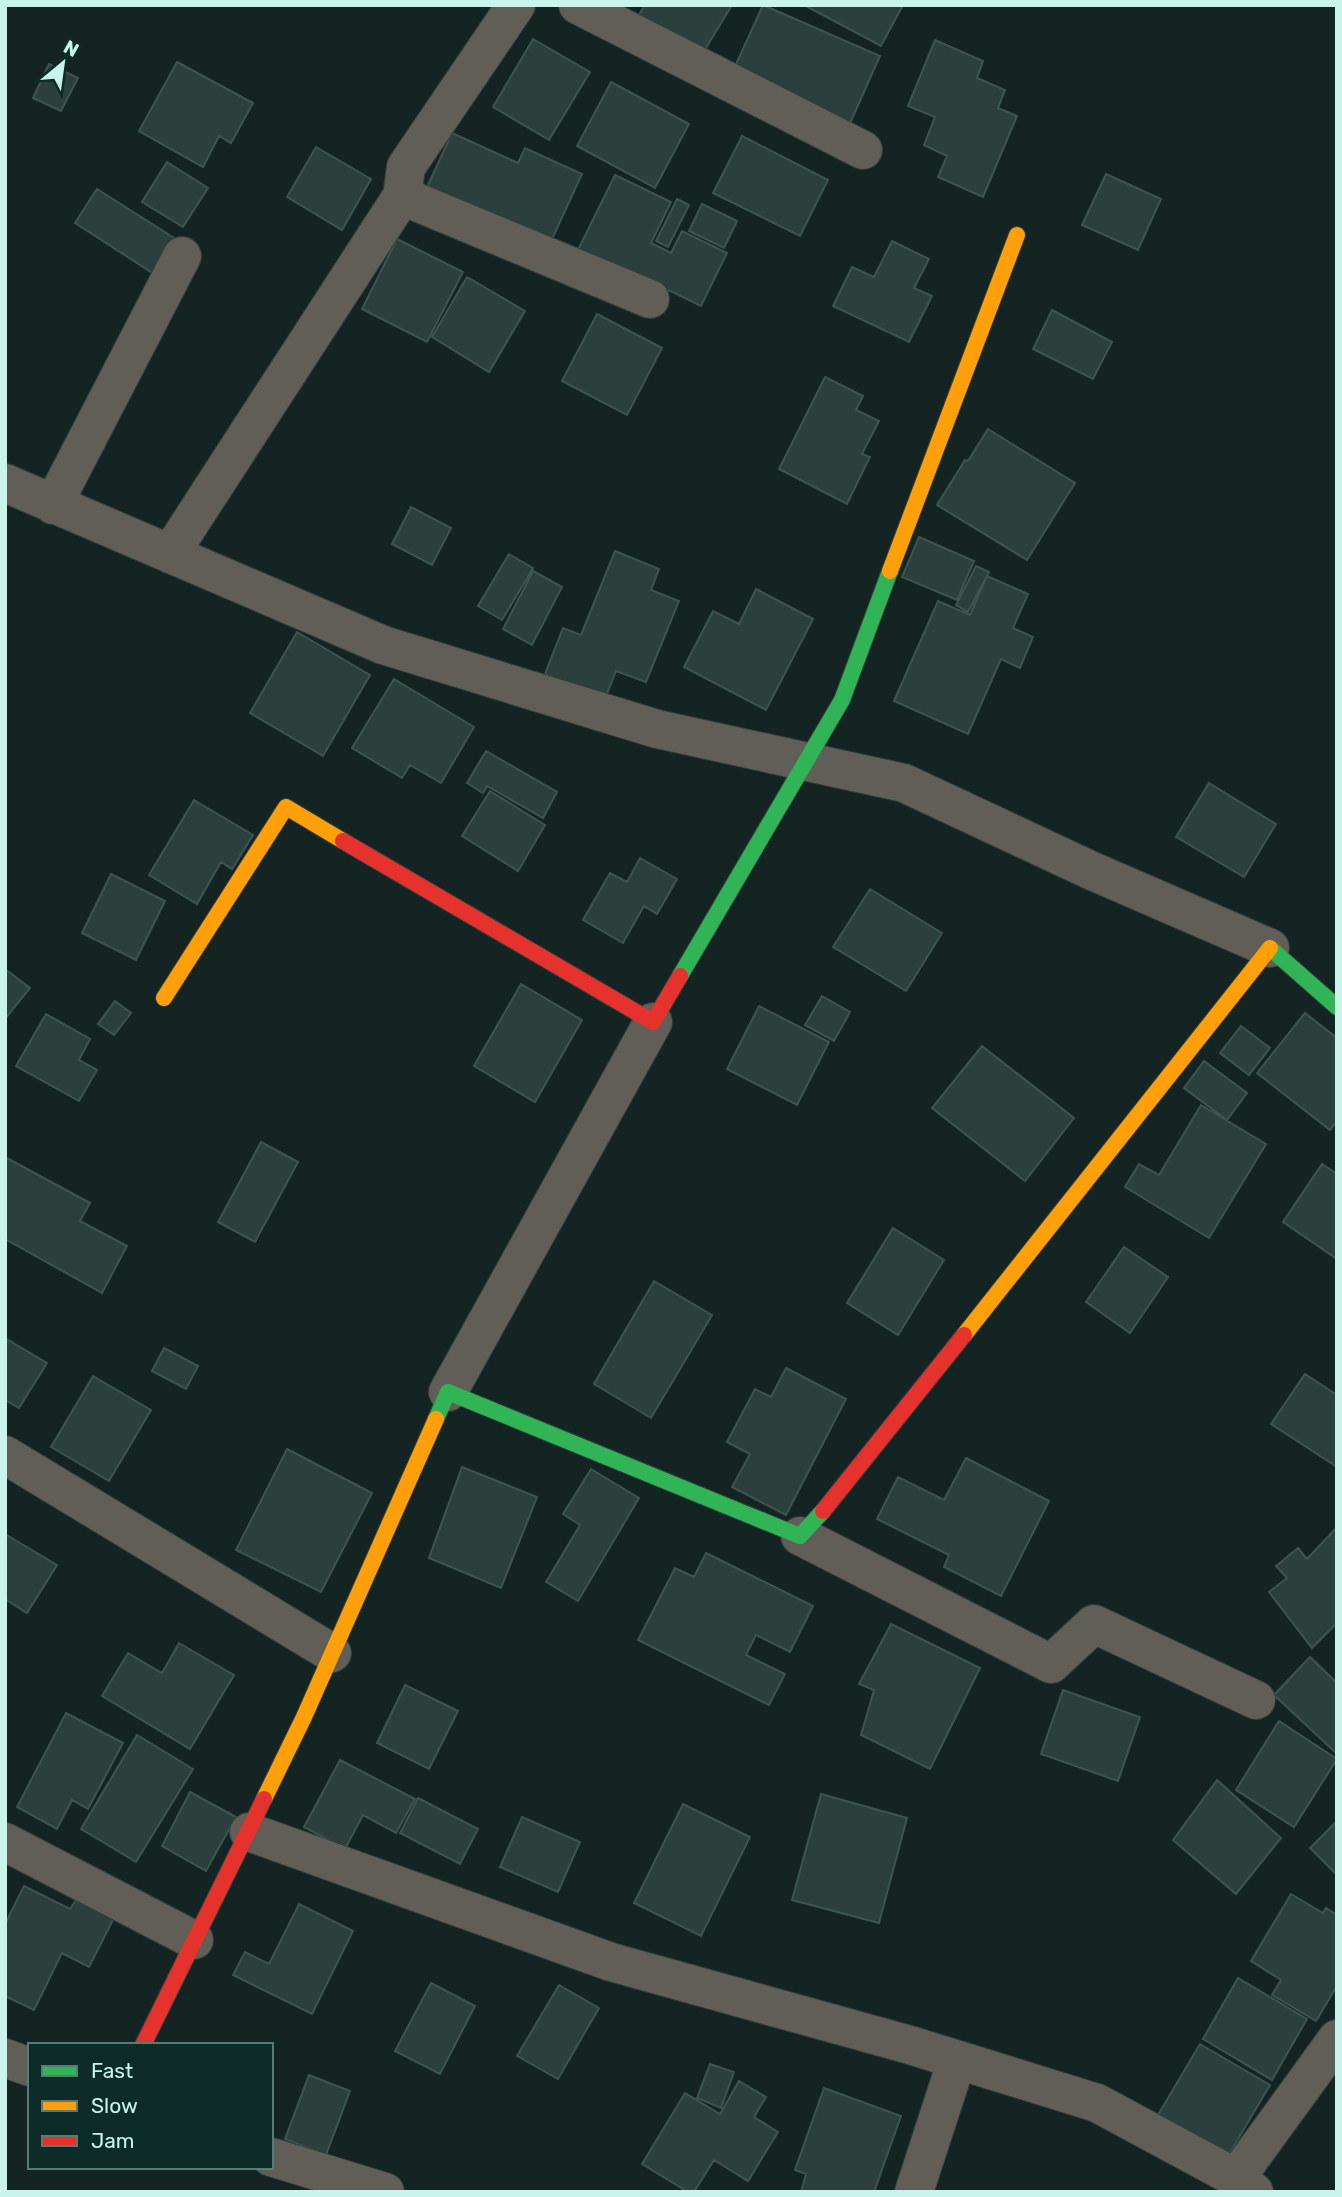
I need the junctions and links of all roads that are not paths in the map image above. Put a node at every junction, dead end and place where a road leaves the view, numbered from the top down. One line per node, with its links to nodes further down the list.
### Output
1 (516, 5): 4 (street)
2 (578, 5): 3 (street)
3 (863, 150)
4 (402, 196): 7 (street); 10 (street)
5 (1017, 235): 11 (street)
6 (183, 256): 9 (street)
7 (650, 299)
8 (5, 483): 9 (street)
9 (53, 505): 10 (street)
10 (170, 554): 11 (street)
11 (806, 762): 12 (street); 15 (street)
12 (1270, 948): 14 (street); 18 (street)
13 (164, 998): 15 (street)
14 (1337, 1007)
15 (653, 1022): 16 (street)
16 (448, 1392): 18 (street); 19 (street)
17 (5, 1455): 19 (street)
18 (800, 1536): 20 (street)
19 (332, 1653): 21 (street)
20 (1256, 1700)
21 (249, 1832): 23 (street); 27 (street)
22 (5, 1842): 23 (street)
23 (194, 1940): 25 (street)
24 (1337, 2039): 30 (street)
25 (144, 2043)
26 (5, 2058): 28 (street)
27 (957, 2060): 30 (street); 32 (street)
28 (28, 2066)
29 (273, 2158): 31 (street)
30 (1245, 2185)
31 (385, 2192)
32 (914, 2192)

